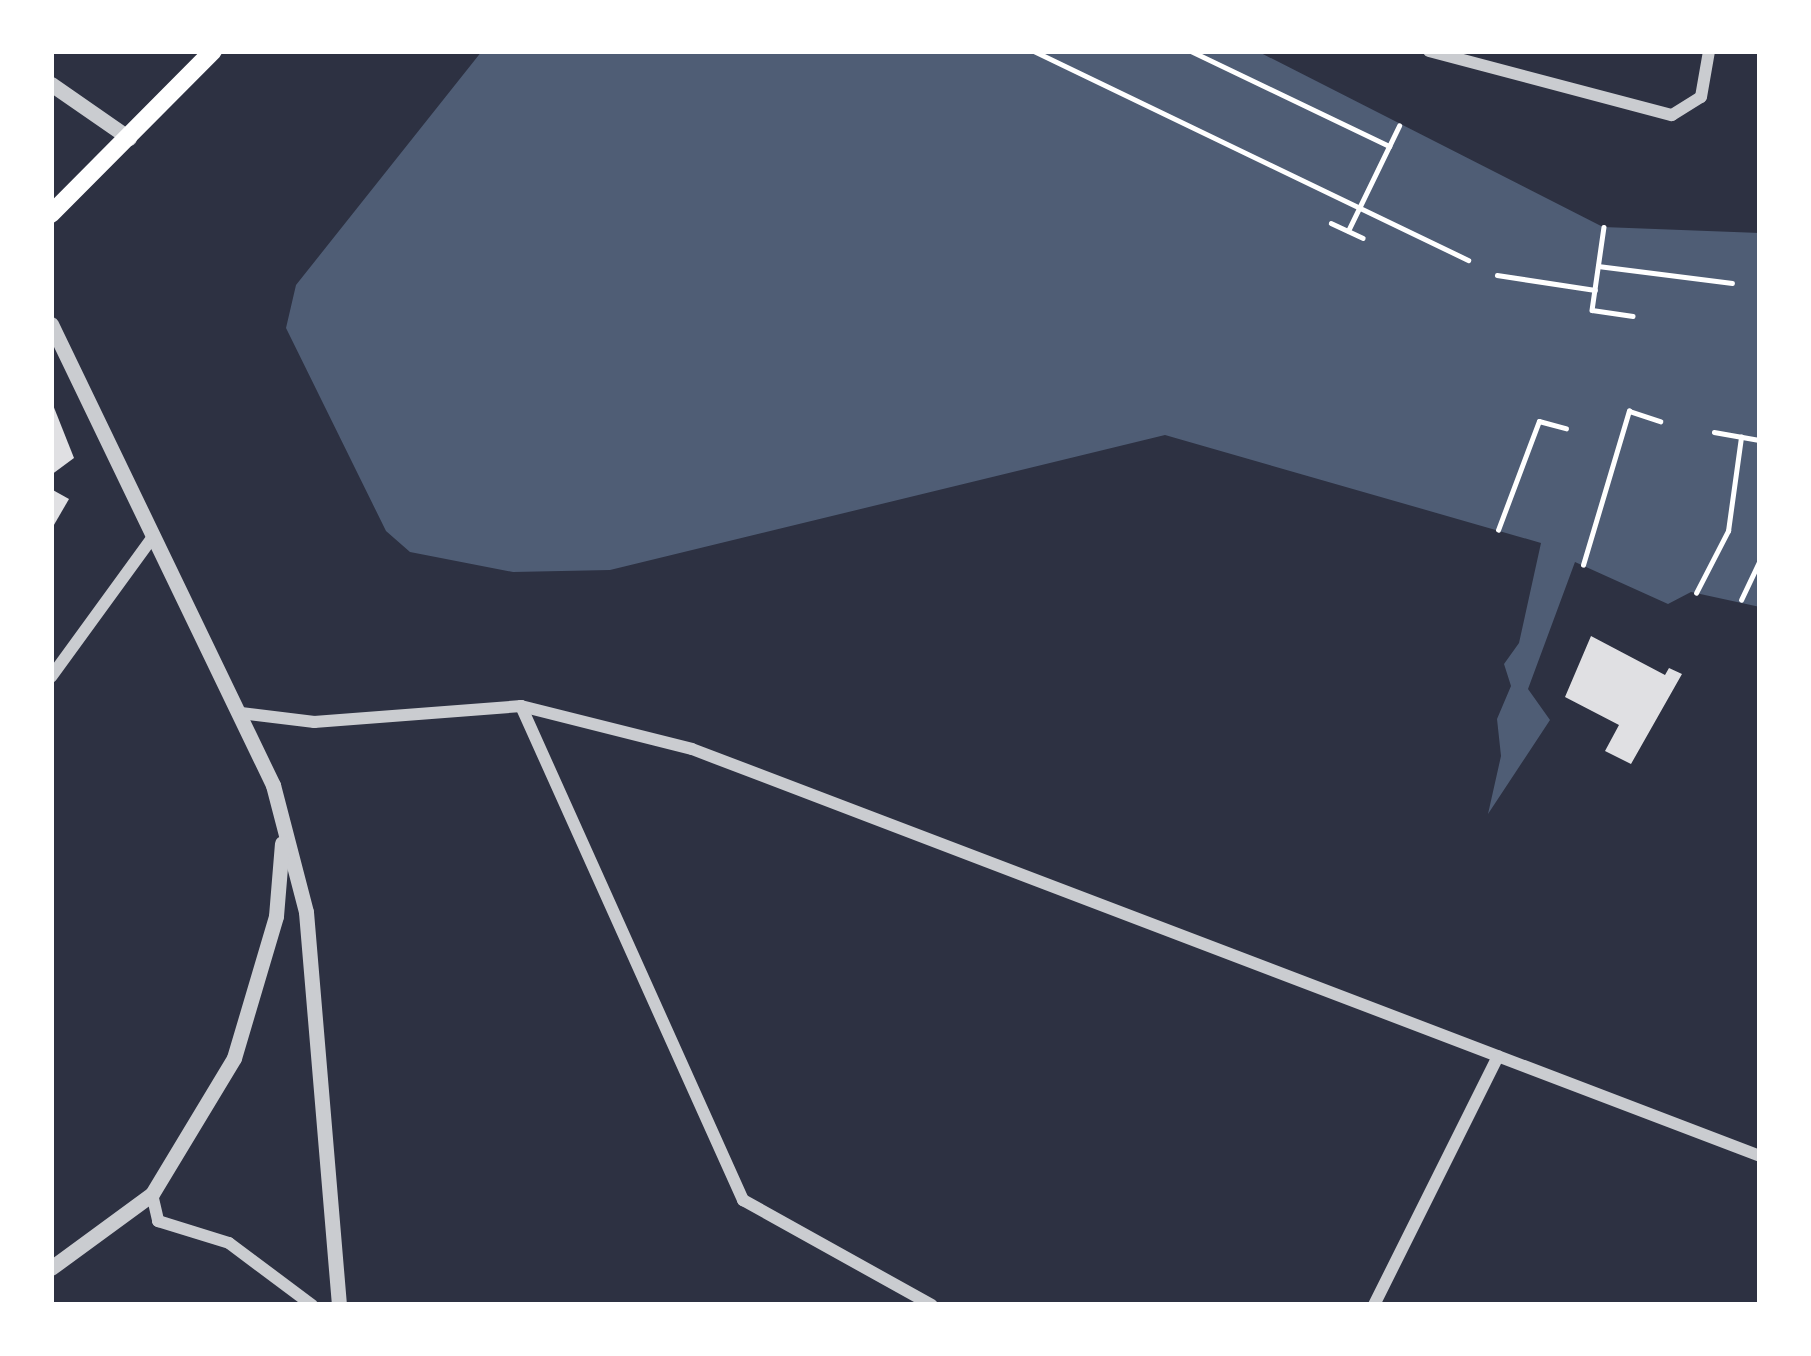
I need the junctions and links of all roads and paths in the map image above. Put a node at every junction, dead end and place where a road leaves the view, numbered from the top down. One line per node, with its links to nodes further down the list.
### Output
1 (214, 51): 8 (main road)
2 (1034, 51): 10 (path)
3 (1191, 51): 9 (path)
4 (1430, 51): 5 (street)
5 (1709, 51)
6 (51, 84): 8 (street)
7 (1399, 125): 9 (path)
8 (129, 138): 11 (main road)
9 (1389, 146): 10 (path)
10 (1361, 205): 14 (path); 16 (path)
11 (51, 214)
12 (1331, 223): 14 (path)
13 (1604, 227): 17 (path)
14 (1348, 231): 15 (path)
15 (1364, 238)
16 (1468, 260)
17 (1598, 266): 19 (path); 20 (path)
18 (1497, 275): 20 (path)
19 (1732, 283)
20 (1594, 290): 21 (path)
21 (1634, 316)
22 (51, 324): 29 (street)
23 (1660, 421): 31 (path)
24 (1567, 428): 28 (path)
25 (1714, 432): 26 (path)
26 (1741, 436): 27 (path); 32 (path)
27 (1760, 440)
28 (1498, 530)
29 (154, 535): 34 (street); 36 (street)
30 (1760, 560): 33 (path)
31 (1583, 565)
32 (1696, 593)
33 (1741, 600)
34 (51, 677)
35 (521, 706): 36 (street); 38 (street); 44 (street)
36 (241, 713): 37 (street)
37 (284, 829): 40 (street); 43 (street)
38 (1498, 1056): 39 (street); 45 (street)
39 (1760, 1156)
40 (152, 1194): 41 (street); 42 (street)
41 (51, 1268)
42 (312, 1305)
43 (339, 1305)
44 (932, 1305)
45 (1374, 1305)

